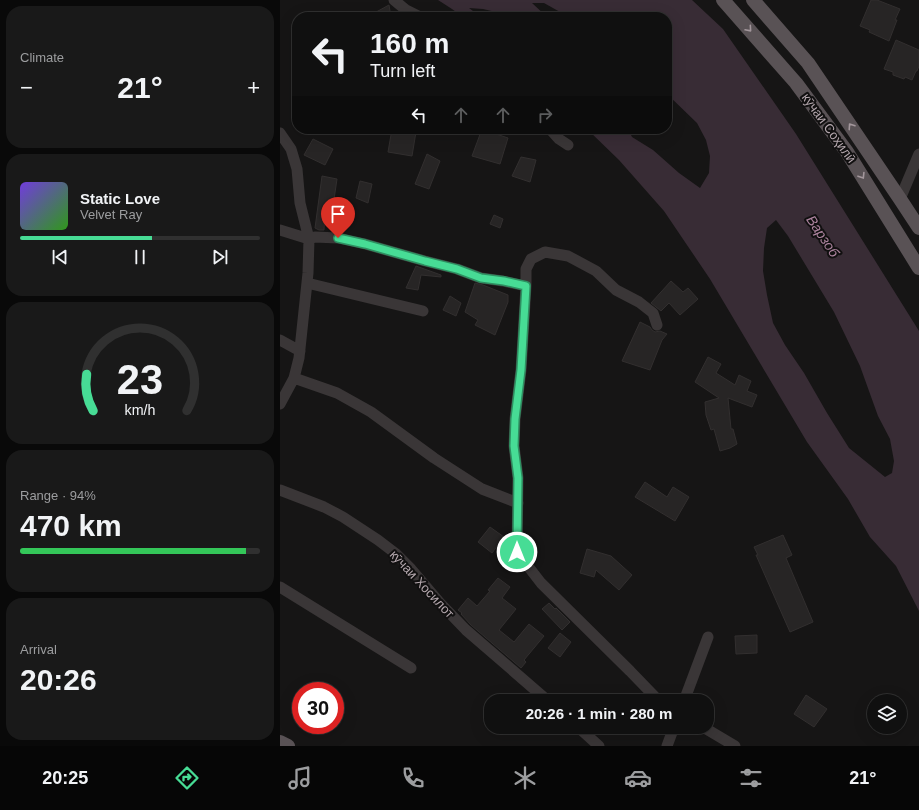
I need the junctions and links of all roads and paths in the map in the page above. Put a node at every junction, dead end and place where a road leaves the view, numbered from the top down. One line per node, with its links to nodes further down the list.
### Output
1 (394, 0): 4 (street)
2 (723, 0): 13 (main road, кӯчаи Соҳилӣ, one-way to 13)
3 (753, 0): 9 (main road, кӯчаи Соҳилӣ, one-way to 3)
4 (410, 12)
5 (280, 133): 12 (street)
6 (554, 134): 7 (street)
7 (568, 145)
8 (919, 154): 9 (street)
9 (900, 199): 10 (main road, кӯчаи Соҳилӣ)
10 (919, 228)
11 (280, 230): 12 (street)
12 (309, 239): 14 (street); 15 (street)
13 (919, 268)
14 (306, 282): 16 (street); 19 (street)
15 (526, 286): 17 (street); 23 (street)
16 (423, 311)
17 (657, 325)
18 (280, 340): 19 (street)
19 (300, 351): 20 (street)
20 (294, 378): 21 (street); 23 (street)
21 (280, 404)
22 (280, 490): 27 (street, кӯчаи Хосилот)
23 (518, 503): 28 (street)
24 (280, 587): 26 (street)
25 (708, 637): 29 (street)
26 (411, 668)
27 (540, 694)
28 (652, 694)
29 (687, 694)
30 (586, 734): 35 (street)
31 (671, 734): 36 (street)
32 (714, 734): 37 (street)
33 (280, 742): 34 (main road)
34 (288, 746)
35 (599, 746)
36 (667, 746)
37 (735, 746)

